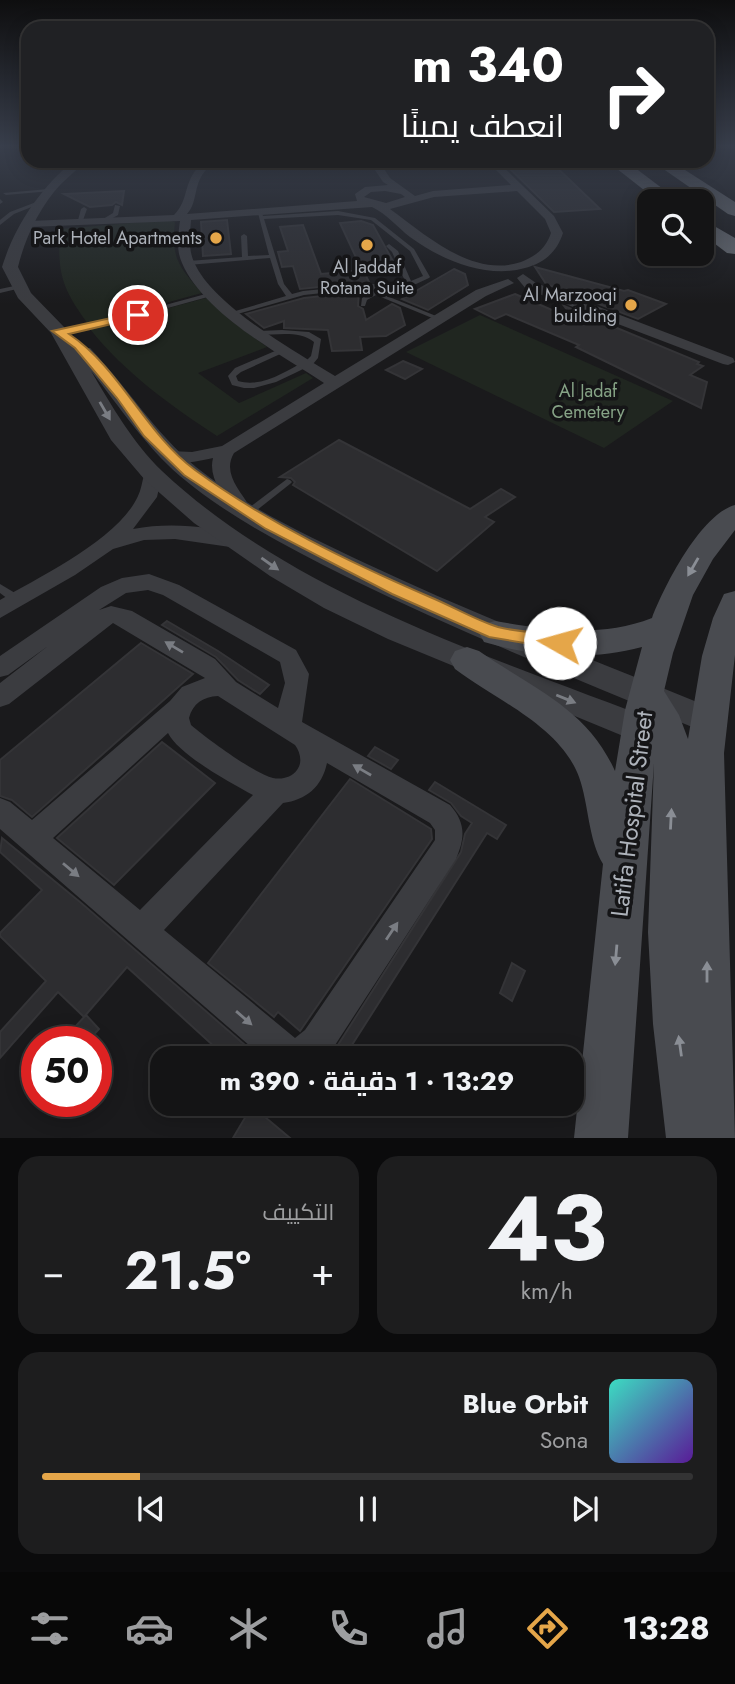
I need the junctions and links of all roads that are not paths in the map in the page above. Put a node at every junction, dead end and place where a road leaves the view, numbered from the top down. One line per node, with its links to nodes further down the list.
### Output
1 (41, 198): 16 (lane)
2 (42, 198): 23 (lane)
3 (43, 198): 25 (street)
4 (188, 198): 18 (street)
5 (347, 198): 11 (street)
6 (362, 198): 12 (street)
7 (396, 198): 12 (street)
8 (403, 198): 20 (street)
9 (529, 198): 34 (street)
10 (717, 198): 15 (highway)
11 (331, 204): 12 (street); 19 (street)
12 (374, 204): 20 (street)
13 (117, 206): 17 (lane)
14 (84, 209): 24 (lane)
15 (735, 210)
16 (0, 211)
17 (116, 214): 21 (lane); 22 (lane)
18 (184, 214): 19 (street); 21 (street); 33 (street)
19 (261, 215): 31 (lane); 38 (lane)
20 (397, 219): 35 (street)
21 (126, 221): 22 (street)
22 (102, 222): 24 (street)
23 (0, 223)
24 (73, 223): 25 (street)
25 (28, 226): 30 (street)
26 (714, 233): 29 (highway)
27 (244, 236): 32 (lane)
28 (388, 246): 38 (lane)
29 (735, 248)
30 (7, 254): 40 (street)
31 (273, 256): 32 (lane); 46 (lane)
32 (246, 258): 33 (lane)
33 (188, 262): 45 (street)
34 (531, 263): 35 (street); 36 (street)
35 (496, 273): 36 (street); 44 (street)
36 (517, 280): 44 (street); 53 (street)
37 (300, 282): 42 (lane)
38 (409, 283): 39 (lane)
39 (370, 286): 42 (lane); 43 (lane)
40 (19, 287): 41 (lane); 50 (street)
41 (0, 291)
42 (303, 293): 46 (lane)
43 (376, 293): 47 (lane); 49 (lane)
44 (481, 293): 49 (street)
45 (214, 294): 48 (street); 50 (lane)
46 (290, 296): 48 (lane)
47 (363, 305)
48 (234, 313): 51 (street)
49 (439, 319): 55 (street)
50 (58, 331): 57 (street)
51 (259, 333): 52 (street); 54 (lane)
52 (285, 350): 54 (street); 54 (lane)
53 (728, 361)
54 (305, 364): 55 (street)
55 (335, 383): 56 (street)
56 (227, 450): 57 (street); 59 (street)
57 (161, 465): 59 (street); 61 (street); 62 (street)
58 (287, 482): 59 (lane)
59 (245, 510): 66 (street)
60 (735, 514): 65 (main road, Latifa Hospital Street, one-way to 65)
61 (237, 541): 62 (street); 67 (street, one-way to 67)
62 (104, 545): 63 (street)
63 (5, 599)
64 (735, 602): 74 (main road, Latifa Hospital Street)
65 (664, 626): 66 (main road); 74 (main road, Latifa Hospital Street)
66 (495, 633): 74 (street)
67 (467, 660): 74 (street, one-way to 74); 79 (main road)
68 (0, 668): 69 (street)
69 (297, 687): 72 (street); 75 (street)
70 (227, 689): 71 (street, one-way to 71); 72 (street); 73 (street)
71 (0, 697)
72 (255, 706): 75 (street)
73 (177, 709): 76 (street); 78 (street)
74 (674, 727): 79 (main road, Latifa Hospital Street); 82 (main road, one-way to 74); 83 (main road, Latifa Hospital Street, one-way to 74)
75 (296, 732): 76 (street); 80 (street, one-way to 75)
76 (276, 791): 80 (street)
77 (0, 811): 78 (street)
78 (32, 838): 80 (street, one-way to 80)
79 (623, 875): 81 (main road, Latifa Hospital Street, one-way to 81)
80 (142, 930)
81 (601, 1138)
82 (692, 1138)
83 (712, 1138)

